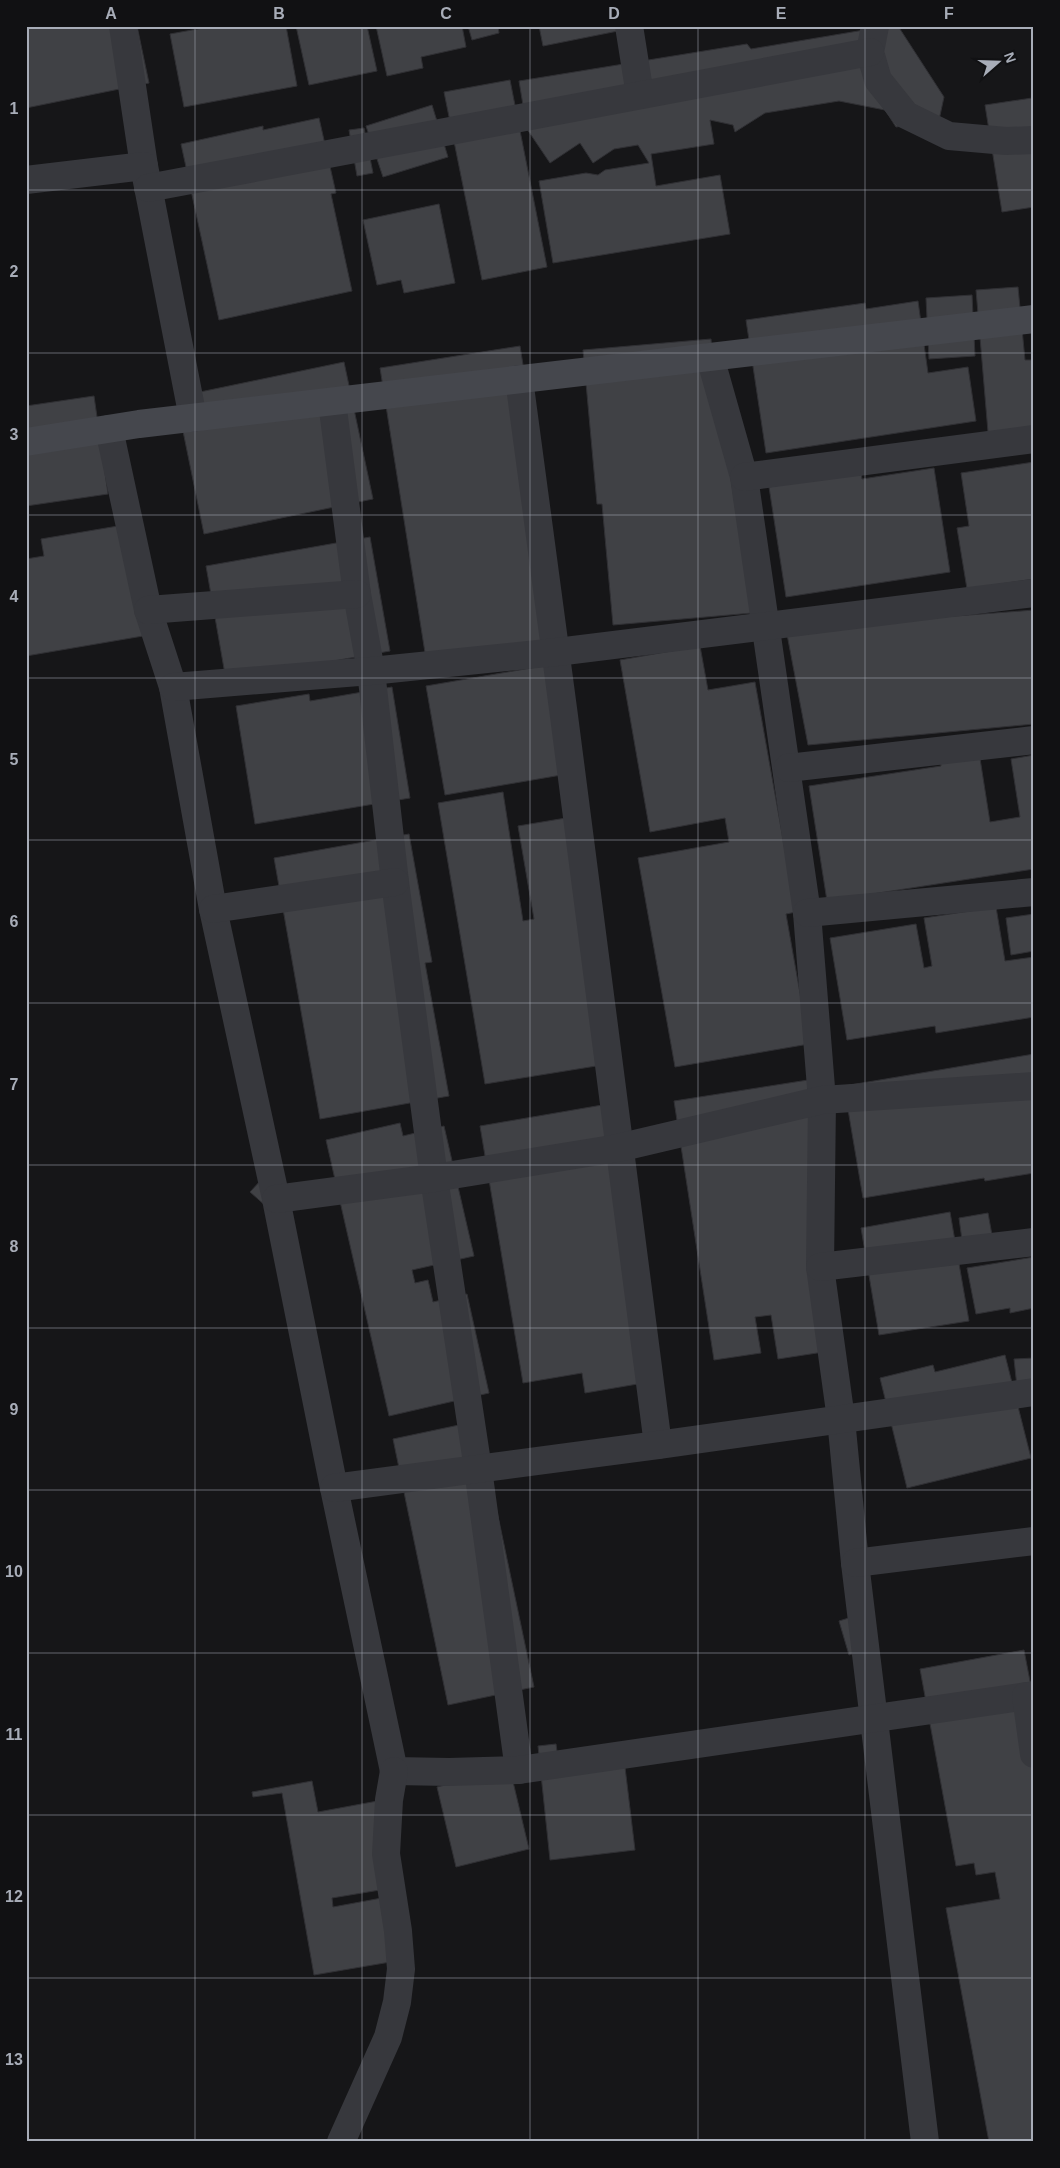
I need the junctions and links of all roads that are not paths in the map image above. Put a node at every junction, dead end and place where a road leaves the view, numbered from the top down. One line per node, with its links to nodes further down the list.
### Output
1 (122, 26): 6 (street)
2 (629, 26): 4 (street)
3 (873, 39): 4 (street); 5 (street)
4 (640, 95): 6 (street)
5 (1034, 140)
6 (146, 177): 7 (street); 12 (street)
7 (26, 180)
8 (1034, 319): 9 (street)
9 (710, 357): 10 (street); 16 (street)
10 (519, 379): 11 (street); 21 (street)
11 (332, 402): 12 (street); 18 (street)
12 (192, 418): 13 (street)
13 (109, 429): 15 (street); 19 (street)
14 (1034, 439): 16 (street)
15 (26, 442)
16 (744, 477): 20 (street)
17 (1034, 593): 20 (street)
18 (357, 594): 19 (street); 22 (street)
19 (148, 610): 23 (street)
20 (766, 627): 21 (street); 25 (street)
21 (557, 652): 22 (street); 32 (street)
22 (370, 671): 23 (street); 26 (street)
23 (173, 687): 28 (street)
24 (1034, 740): 25 (street)
25 (788, 768): 29 (street)
26 (395, 882): 28 (street); 33 (street)
27 (1034, 892): 29 (street)
28 (213, 909): 34 (street)
29 (807, 913): 31 (street)
30 (1034, 1086): 31 (street)
31 (822, 1100): 32 (street); 36 (street)
32 (618, 1148): 33 (street); 39 (street)
33 (434, 1178): 34 (street); 40 (street)
34 (276, 1199): 41 (street)
35 (1034, 1242): 36 (street)
36 (820, 1268): 38 (street)
37 (1034, 1392): 38 (street)
38 (841, 1419): 39 (street); 43 (street)
39 (658, 1445): 40 (street)
40 (478, 1468): 41 (street); 47 (street)
41 (334, 1488): 48 (street)
42 (1034, 1541): 43 (street)
43 (855, 1563): 45 (street)
44 (1030, 1695): 45 (street); 46 (street)
45 (874, 1718): 47 (street); 50 (street)
46 (1034, 1754)
47 (519, 1770): 48 (street)
48 (394, 1771): 49 (street)
49 (341, 2142)
50 (925, 2142)

